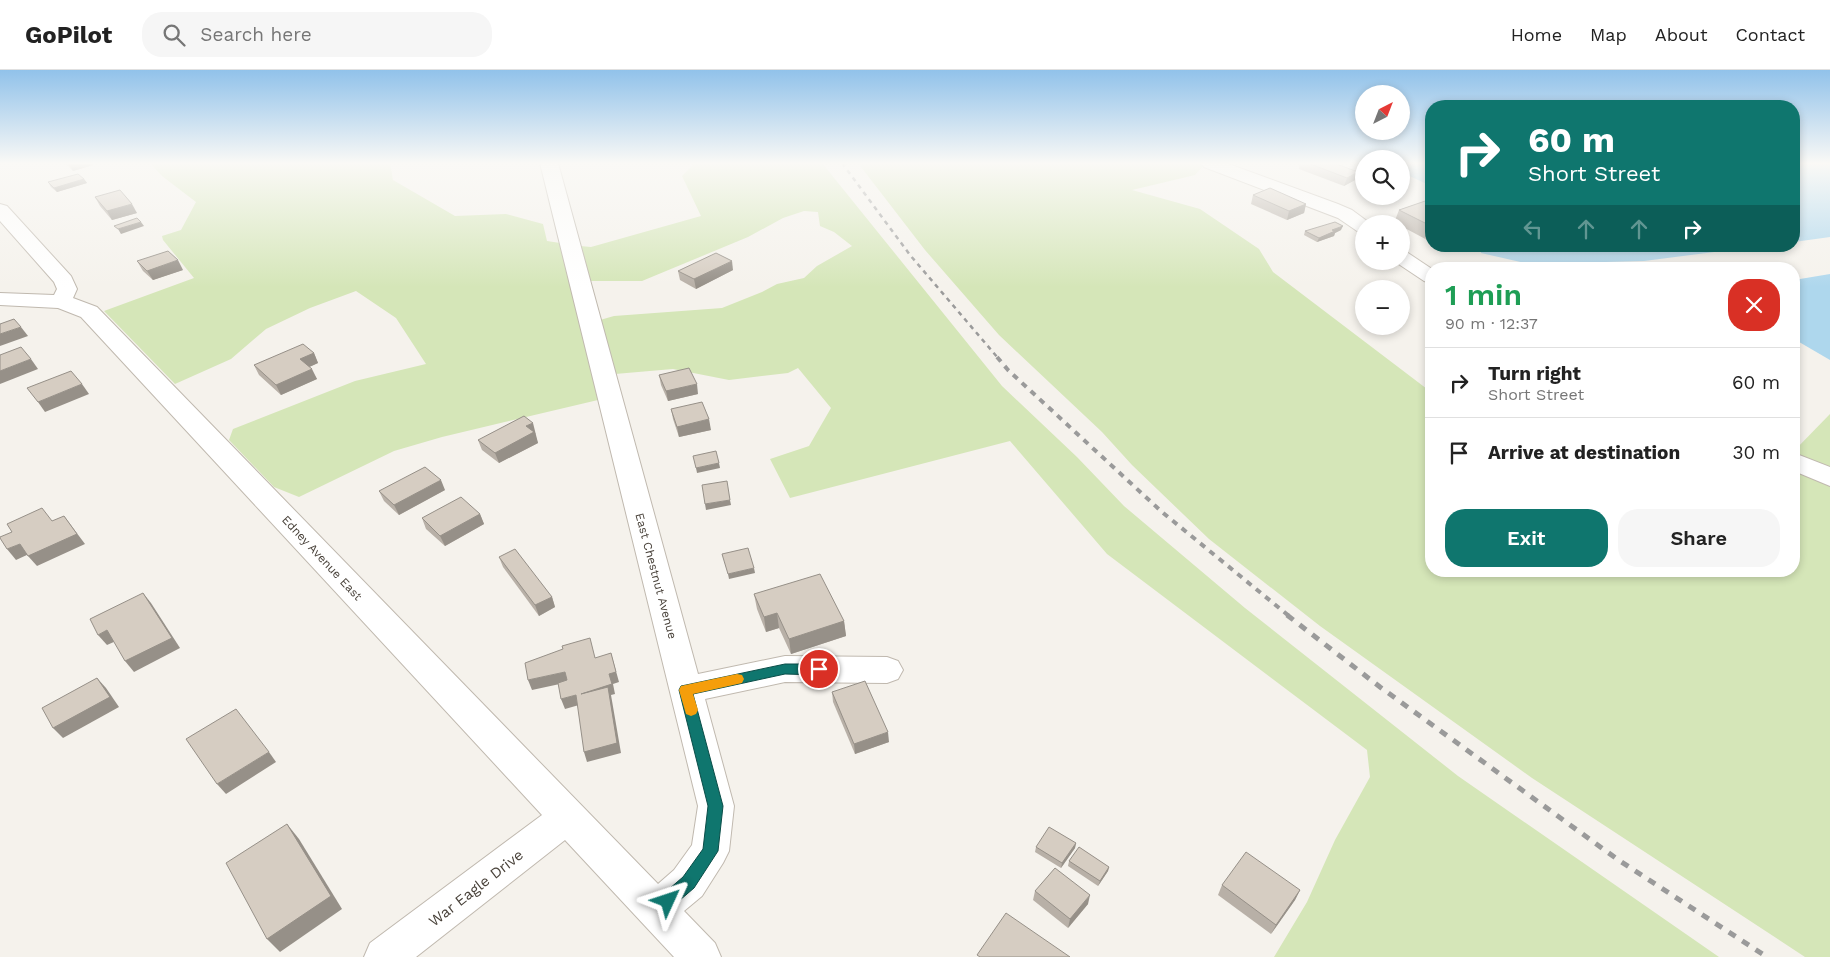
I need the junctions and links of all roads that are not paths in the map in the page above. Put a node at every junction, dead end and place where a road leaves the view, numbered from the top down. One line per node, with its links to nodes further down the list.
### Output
1 (560, 204): 12 (street, East Chestnut Avenue)
2 (1321, 204): 4 (street)
3 (0, 210): 8 (street)
4 (1355, 221)
5 (1410, 263): 6 (street)
6 (1425, 273)
7 (0, 300): 8 (street, Edney Avenue East)
8 (61, 302): 13 (street, Edney Avenue East)
9 (1800, 464): 10 (street)
10 (1830, 477)
11 (887, 670): 12 (street)
12 (686, 690): 14 (street, East Chestnut Avenue)
13 (567, 817): 14 (street, Edney Avenue East); 15 (street, War Eagle Drive)
14 (658, 910): 16 (street)
15 (384, 957)
16 (701, 957)

